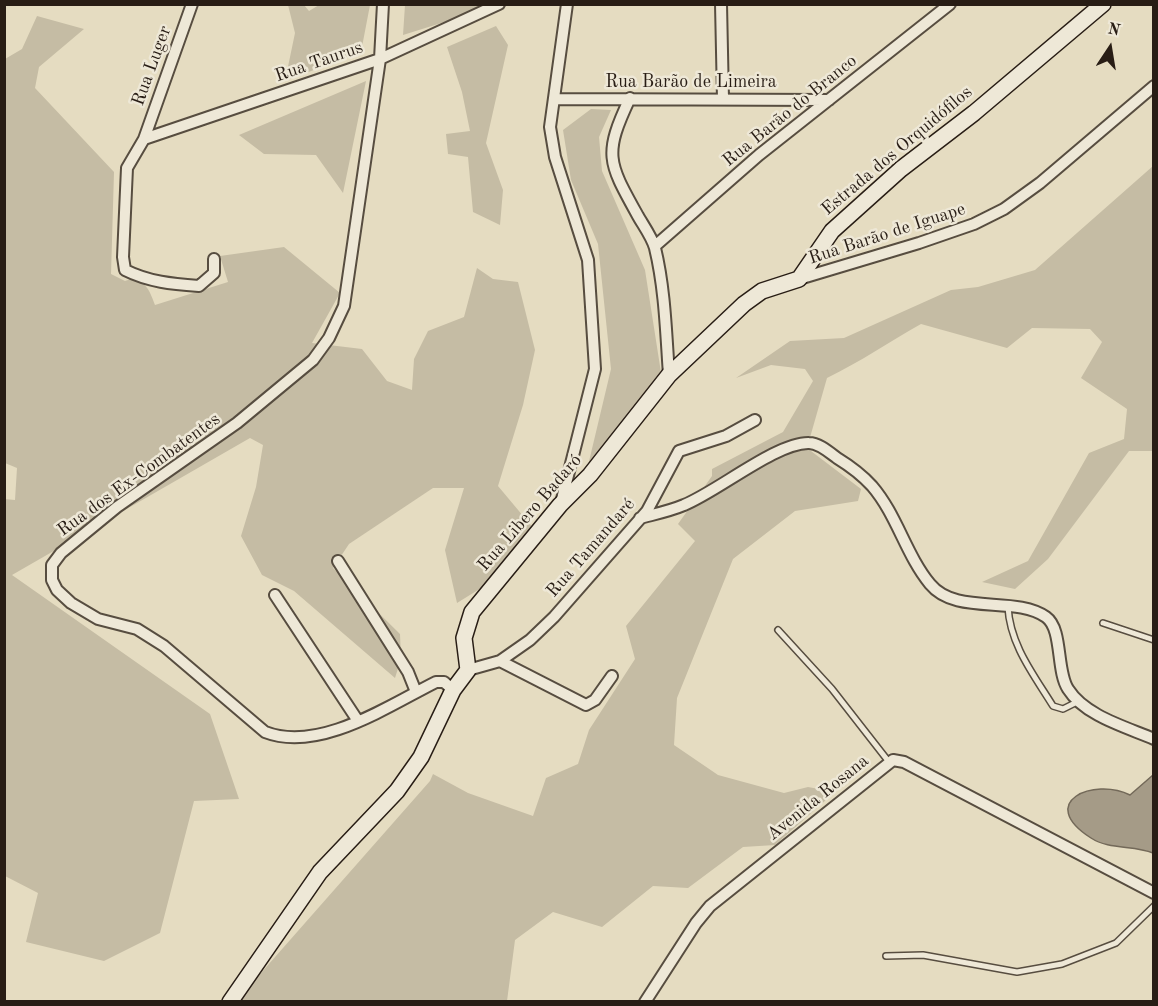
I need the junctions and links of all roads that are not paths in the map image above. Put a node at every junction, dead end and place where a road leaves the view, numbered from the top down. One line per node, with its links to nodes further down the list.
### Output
1 (192, 4): 14 (street, Rua Luger)
2 (383, 4): 8 (street, Rua dos Ex-Combatentes)
3 (499, 4): 8 (street, Rua Taurus)
4 (567, 4): 11 (street)
5 (721, 4): 12 (street)
6 (950, 4): 13 (street, Rua Barão do Branco)
7 (1103, 4): 17 (street, Estrada dos Orquidófilos)
8 (380, 59): 14 (street, Rua Taurus); 34 (street, Rua dos Ex-Combatentes)
9 (1154, 86): 17 (street, Rua Barão de Iguape)
10 (630, 98): 11 (street, Rua Barão de Limeira); 12 (street, Rua Barão de Limeira); 15 (street)
11 (554, 99): 20 (street)
12 (723, 99): 13 (street, Rua Barão de Limeira)
13 (828, 100): 15 (street, Rua Barão do Branco)
14 (144, 140): 16 (street, Rua Luger)
15 (654, 246): 18 (street)
16 (214, 259)
17 (800, 279): 18 (street)
18 (669, 375): 20 (street, Rua Libero Badaró)
19 (755, 420): 21 (street, Rua Tamandaré)
20 (560, 505): 29 (street, Rua Libero Badaró)
21 (640, 518): 24 (street); 28 (street, Rua Tamandaré)
22 (338, 561): 32 (street)
23 (275, 595): 34 (street)
24 (1008, 607): 33 (street); 33 (lane)
25 (1103, 623): 27 (lane)
26 (778, 630): 36 (lane)
27 (1154, 640)
28 (500, 661): 29 (street, Rua Tamandaré); 30 (street)
29 (468, 670): 31 (street)
30 (612, 676)
31 (453, 690): 32 (street, Rua dos Ex-Combatentes); 40 (street)
32 (416, 692): 34 (street, Rua dos Ex-Combatentes)
33 (1078, 702): 35 (street)
34 (358, 721)
35 (1154, 739)
36 (888, 762): 37 (street, Avenida Rosana); 41 (street, Avenida Rosana)
37 (1154, 892)
38 (1154, 906): 39 (lane)
39 (886, 956)
40 (230, 1002)
41 (645, 1002)

